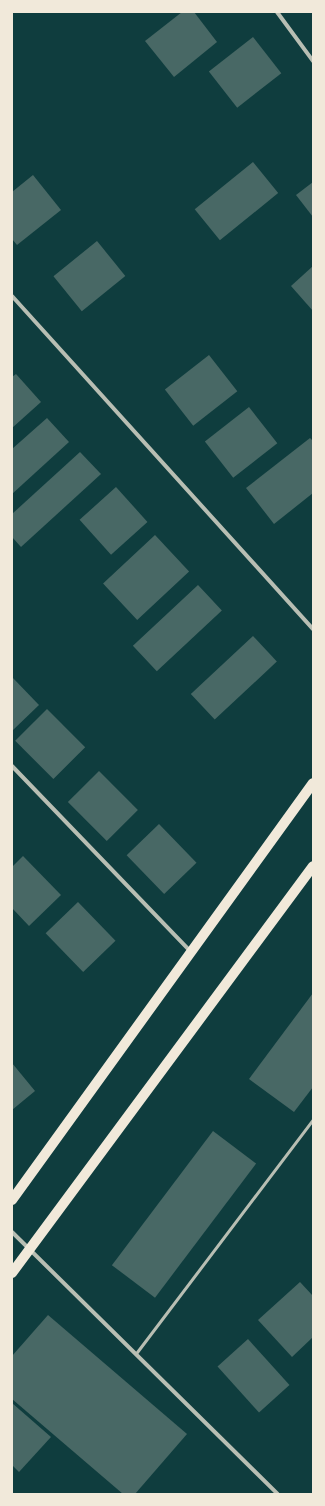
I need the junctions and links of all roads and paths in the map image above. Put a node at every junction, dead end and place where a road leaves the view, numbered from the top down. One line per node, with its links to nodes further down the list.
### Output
1 (277, 12): 2 (street)
2 (313, 61)
3 (12, 296): 4 (street)
4 (313, 629)
5 (12, 766): 8 (street)
6 (313, 783): 8 (main road)
7 (313, 866): 12 (main road)
8 (190, 951): 10 (main road)
9 (313, 1119): 14 (lane)
10 (12, 1200)
11 (12, 1232): 12 (street)
12 (30, 1250): 13 (main road); 14 (street)
13 (12, 1273)
14 (137, 1352): 15 (street)
15 (278, 1494)

